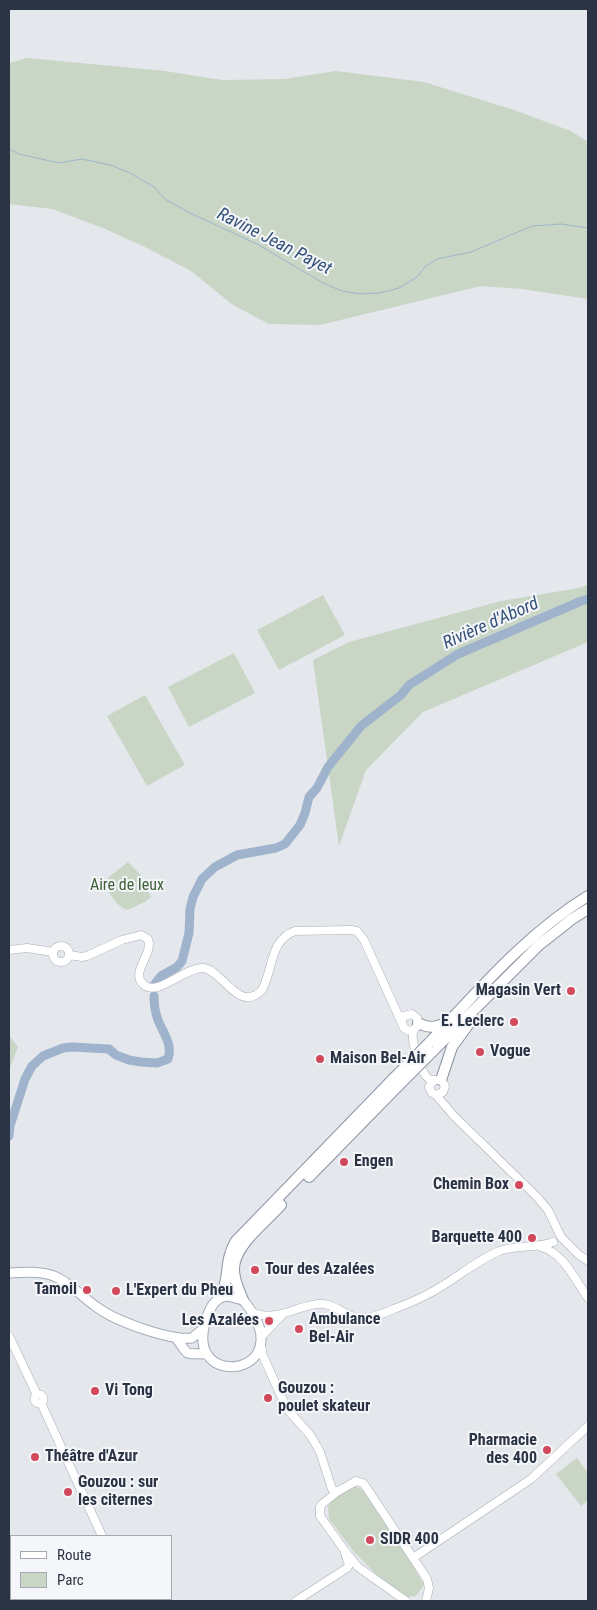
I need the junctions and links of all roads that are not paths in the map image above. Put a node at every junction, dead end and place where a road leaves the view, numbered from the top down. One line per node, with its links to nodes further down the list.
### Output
1 (588, 896): 4 (highway)
2 (588, 909): 4 (highway)
3 (10, 949): 5 (street)
4 (487, 989): 6 (highway); 7 (highway, bridge); 8 (highway)
5 (404, 1018): 6 (street); 6 (street)
6 (412, 1028): 8 (street)
7 (397, 1082): 11 (highway); 17 (highway)
8 (434, 1082): 9 (street); 9 (street)
9 (439, 1094): 12 (street)
10 (322, 1170): 11 (highway)
11 (311, 1175): 19 (highway)
12 (555, 1246): 13 (street); 13 (street); 15 (street); 21 (street)
13 (567, 1252): 14 (street); 15 (street)
14 (588, 1261)
15 (566, 1264): 18 (street)
16 (9, 1273): 24 (main road)
17 (220, 1297): 19 (main road); 22 (main road)
18 (588, 1298)
19 (243, 1300): 20 (main road)
20 (252, 1312): 21 (street); 25 (main road)
21 (283, 1314): 25 (street)
22 (203, 1329): 24 (main road); 26 (main road)
23 (9, 1336): 31 (street)
24 (176, 1338): 26 (main road)
25 (261, 1341): 27 (main road); 28 (street)
26 (206, 1354): 27 (main road)
27 (253, 1359): 28 (street)
28 (267, 1364): 30 (street)
29 (588, 1426): 33 (street)
30 (334, 1490): 32 (street); 33 (street)
31 (102, 1535)
32 (345, 1551): 34 (street); 35 (street)
33 (413, 1558): 37 (street)
34 (358, 1566): 35 (street); 36 (street)
35 (298, 1601)
36 (406, 1601)
37 (425, 1601)

